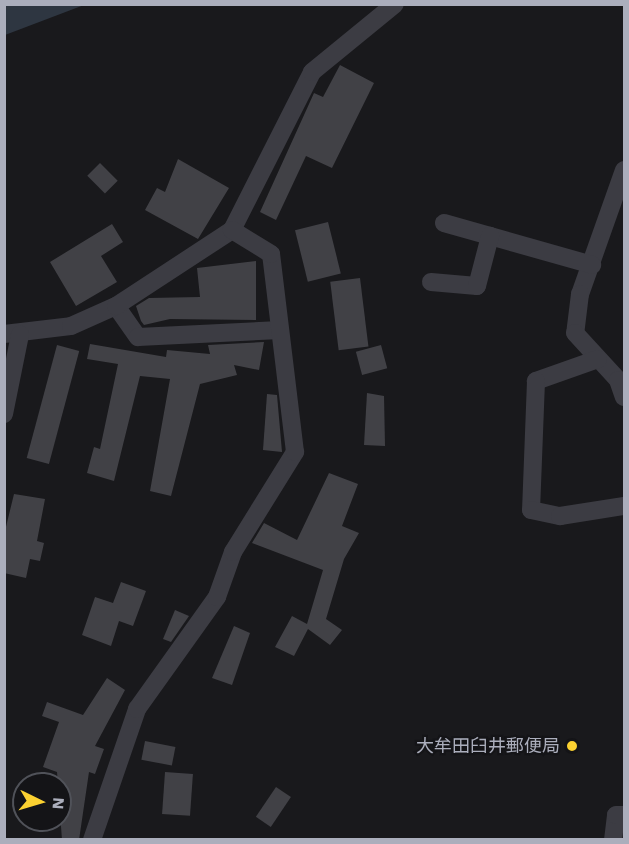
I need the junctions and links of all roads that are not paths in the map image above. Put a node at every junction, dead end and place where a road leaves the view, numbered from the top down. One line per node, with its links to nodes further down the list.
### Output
1 (395, 4): 4 (street)
2 (624, 171): 6 (street)
3 (444, 223): 5 (street)
4 (232, 230): 8 (street); 9 (street)
5 (490, 236): 6 (street); 7 (street)
6 (592, 265): 11 (street)
7 (431, 282)
8 (116, 306): 9 (street); 10 (street)
9 (280, 330): 16 (street)
10 (12, 334): 13 (street)
11 (598, 358): 12 (street); 14 (street)
12 (624, 397)
13 (4, 414)
14 (624, 506)
15 (624, 815): 17 (street)
16 (92, 840)
17 (614, 840)

